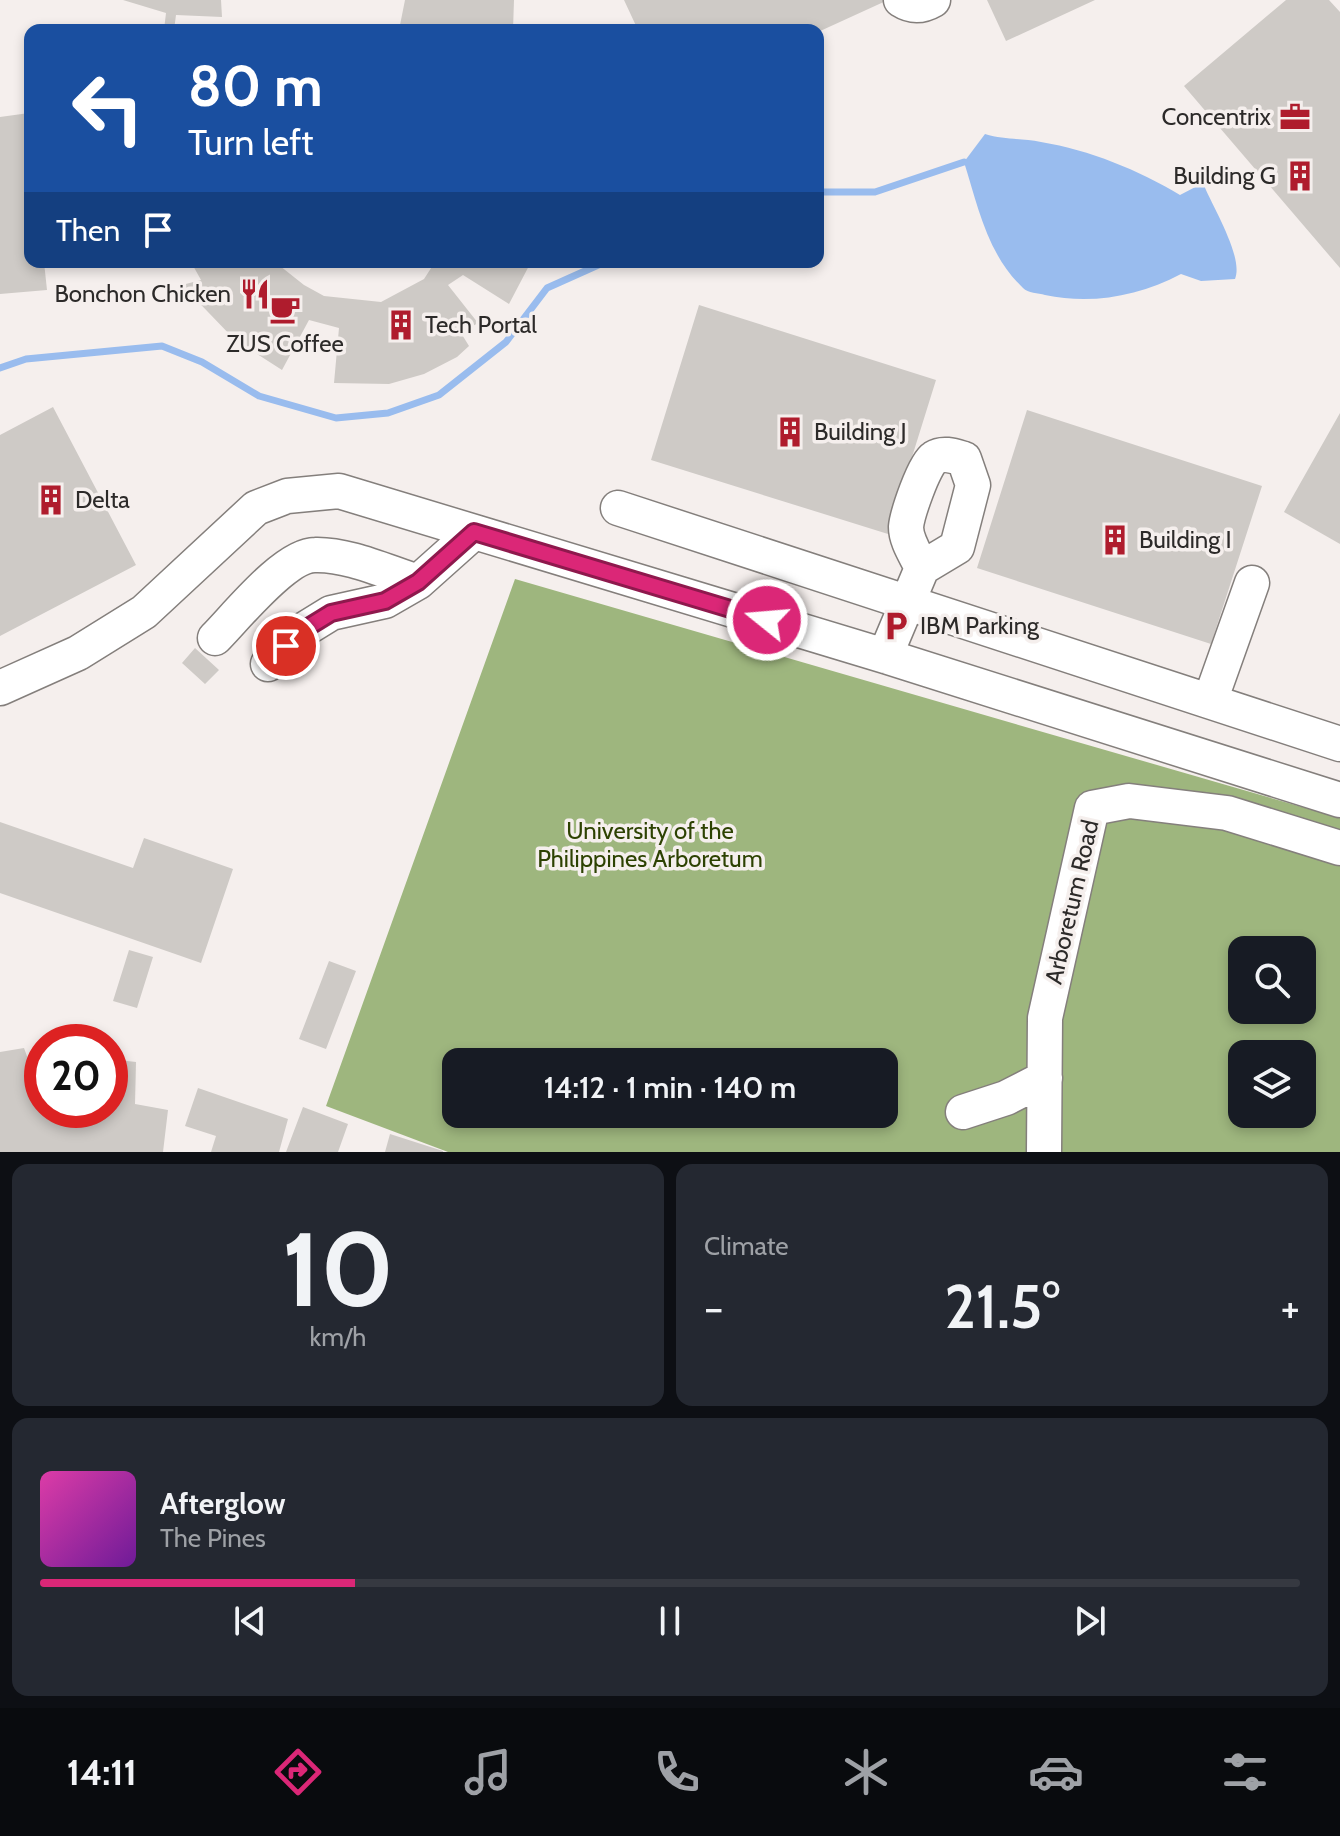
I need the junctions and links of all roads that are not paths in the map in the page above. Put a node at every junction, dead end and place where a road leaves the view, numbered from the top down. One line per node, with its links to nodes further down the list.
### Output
1 (901, 0): 2 (street)
2 (933, 0)
3 (618, 508): 8 (street)
4 (474, 532): 6 (street); 10 (street); 12 (street)
5 (922, 568): 8 (street)
6 (418, 582): 9 (street); 11 (street)
7 (1252, 583): 13 (street)
8 (907, 602): 10 (street); 13 (street)
9 (215, 638)
10 (885, 656): 15 (street)
11 (268, 664)
12 (0, 688)
13 (1210, 701): 14 (street)
14 (1340, 744)
15 (1340, 800)
16 (1340, 848): 17 (street, Arboretum Road)
17 (1045, 1078): 18 (street); 19 (street, Arboretum Road)
18 (963, 1112)
19 (1044, 1152)

